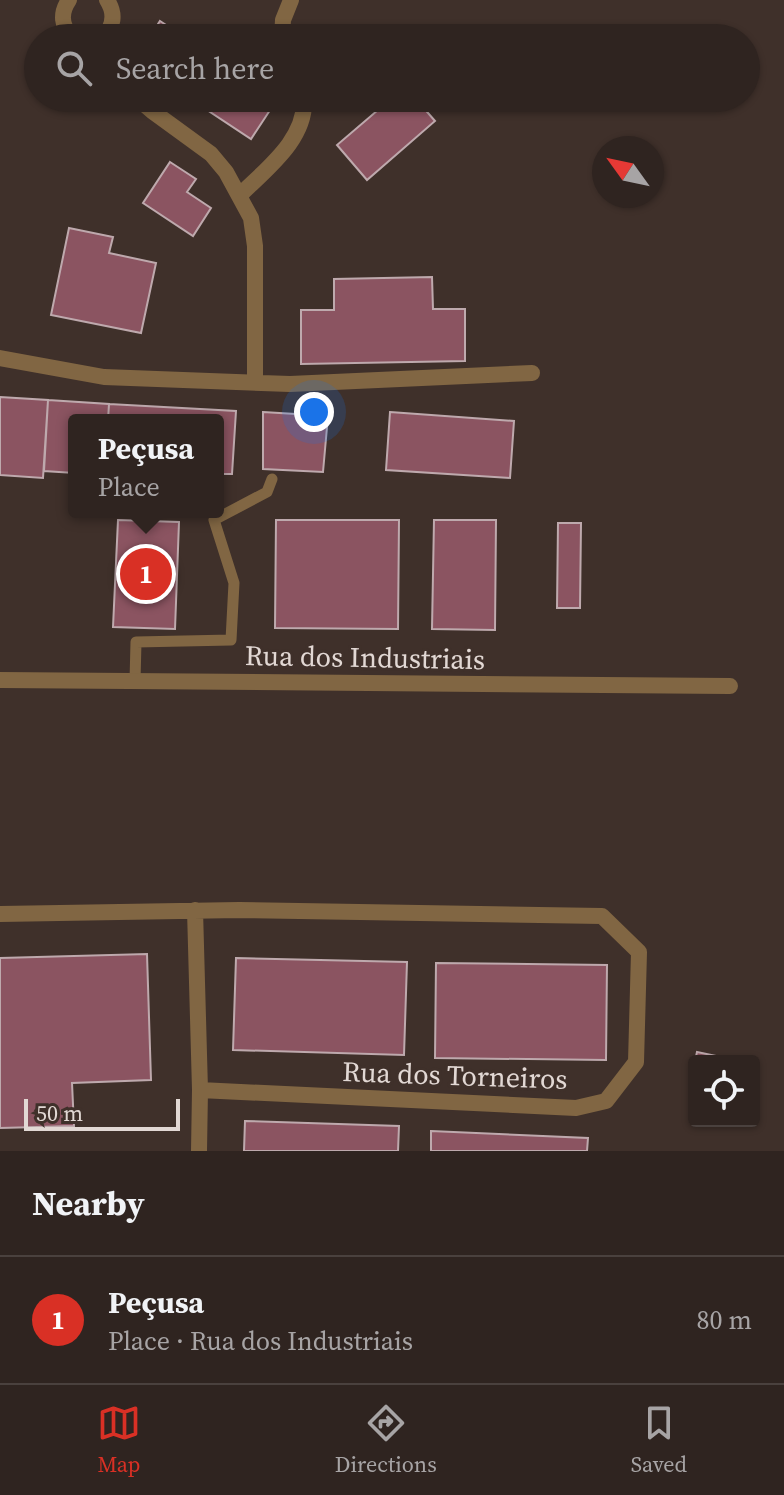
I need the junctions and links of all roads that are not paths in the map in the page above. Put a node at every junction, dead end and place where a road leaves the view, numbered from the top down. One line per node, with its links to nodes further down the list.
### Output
1 (69, 0): 4 (street)
2 (107, 0): 5 (street)
3 (291, 0): 6 (street)
4 (64, 24)
5 (112, 24)
6 (283, 24)
7 (153, 112): 9 (street)
8 (304, 112): 9 (street)
9 (240, 195): 12 (street)
10 (0, 358): 12 (street)
11 (532, 373): 12 (street)
12 (255, 382)
13 (272, 479): 14 (lane)
14 (224, 515)
15 (218, 518): 17 (lane)
16 (0, 680): 17 (street, Rua dos Industriais)
17 (135, 681): 18 (street, Rua dos Industriais)
18 (730, 686)
19 (195, 910): 20 (street, Rua dos Torneiros); 21 (street); 21 (street, Rua dos Torneiros)
20 (0, 914)
21 (200, 1090): 22 (street)
22 (199, 1151)

